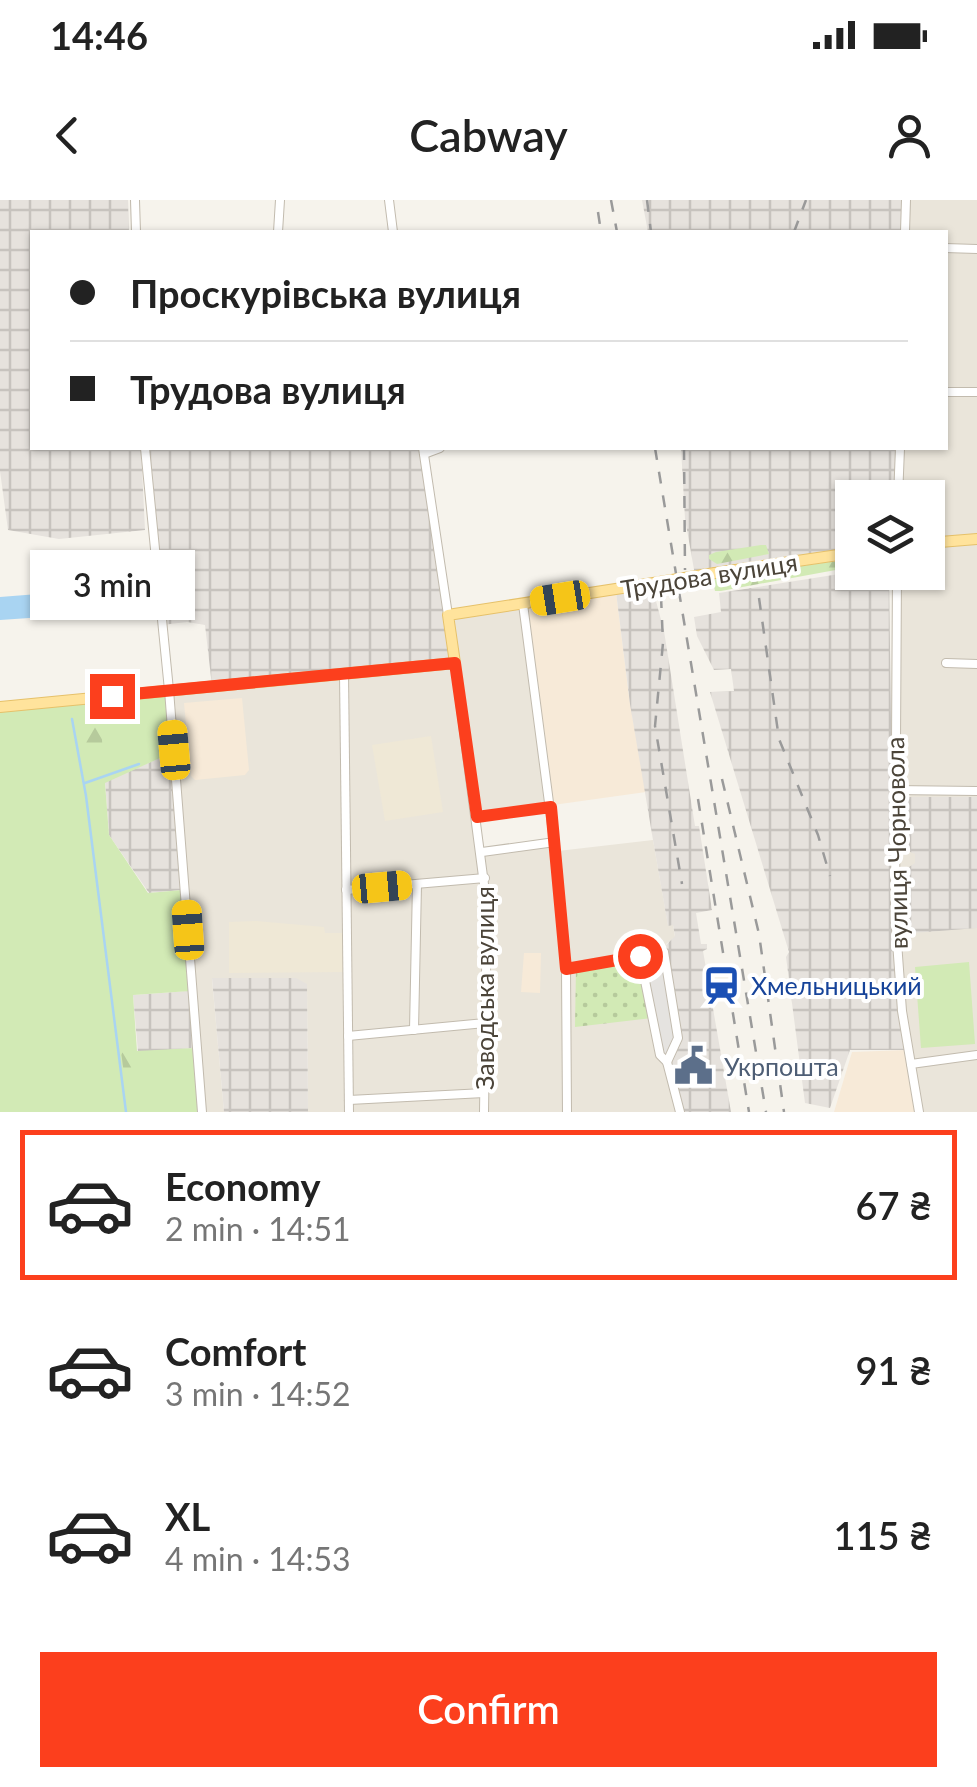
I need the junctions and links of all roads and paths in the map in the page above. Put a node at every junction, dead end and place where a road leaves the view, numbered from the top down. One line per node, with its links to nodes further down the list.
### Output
1 (135, 200): 5 (street)
2 (280, 200): 6 (street)
3 (389, 200): 7 (street)
4 (906, 200): 8 (street)
5 (136, 230)
6 (278, 230)
7 (393, 230)
8 (905, 230)
9 (948, 248): 10 (street)
10 (977, 248)
11 (948, 392): 12 (street)
12 (977, 392)
13 (145, 450): 27 (street)
14 (900, 450): 16 (street)
15 (423, 451): 22 (street, Заводська вулиця)
16 (899, 480)
17 (977, 539): 18 (main road)
18 (945, 541)
19 (835, 555): 21 (main road, Трудова вулиця, bridge)
20 (897, 590): 29 (street, вулиця Чорновола)
21 (522, 604): 22 (main road, Трудова вулиця); 31 (street)
22 (448, 616): 23 (main road, Заводська вулиця)
23 (455, 663): 26 (main road); 32 (street, Заводська вулиця)
24 (946, 663): 25 (street)
25 (977, 664)
26 (344, 674): 27 (main road); 37 (street)
27 (169, 690): 28 (main road); 48 (street)
28 (0, 707)
29 (894, 790): 30 (street); 45 (street, вулиця Чорновола)
30 (977, 791)
31 (551, 807): 32 (street); 33 (street)
32 (477, 817): 34 (street, Заводська вулиця)
33 (555, 842): 34 (street); 39 (street)
34 (482, 852): 35 (street, Заводська вулиця)
35 (485, 878): 36 (street); 40 (street, Заводська вулиця)
36 (417, 884): 37 (street); 41 (street)
37 (346, 890): 42 (street)
38 (640, 956): 39 (street); 44 (street); 44 (street)
39 (566, 969): 51 (street)
40 (485, 1023): 41 (street); 46 (street, Заводська вулиця)
41 (414, 1030): 42 (street)
42 (348, 1036): 47 (street)
43 (977, 1055): 45 (street)
44 (666, 1062): 52 (street)
45 (911, 1064): 53 (street, вулиця Чорновола)
46 (484, 1093): 47 (street); 50 (street, Заводська вулиця)
47 (349, 1100): 49 (street)
48 (202, 1112)
49 (349, 1112)
50 (484, 1112)
51 (567, 1112)
52 (680, 1112)
53 (919, 1112)

